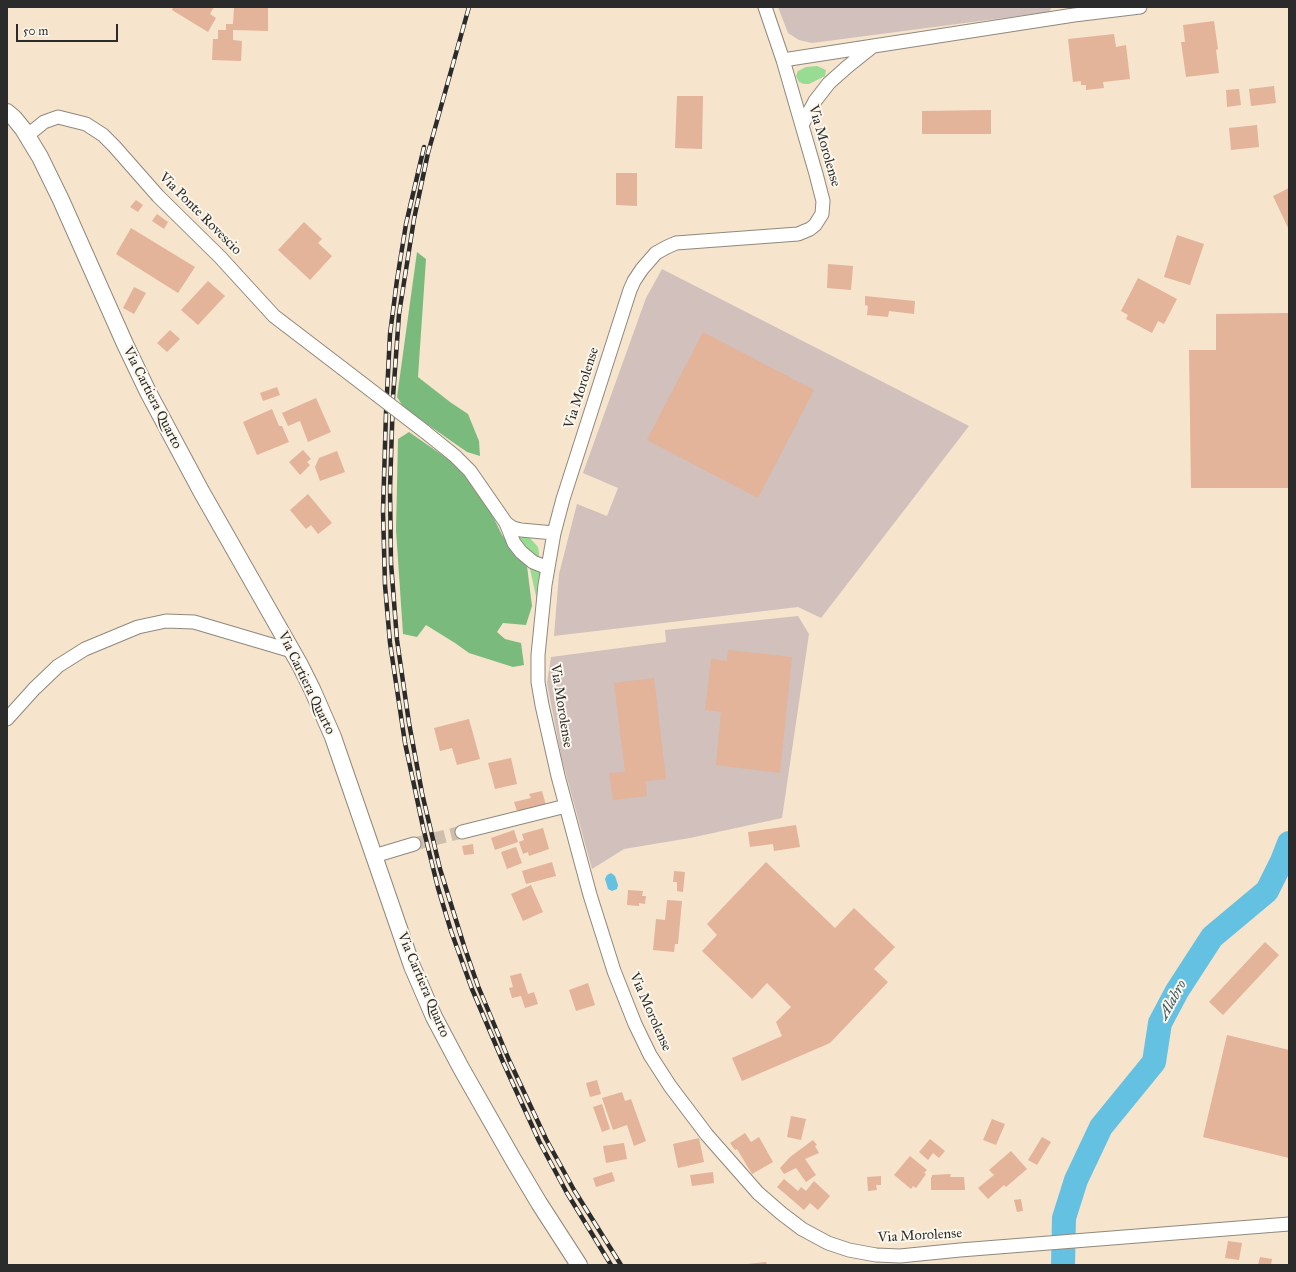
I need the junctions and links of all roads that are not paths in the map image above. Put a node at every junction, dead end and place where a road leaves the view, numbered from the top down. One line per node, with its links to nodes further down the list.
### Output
1 (765, 7): 4 (street, Via Morolense)
2 (1140, 7): 3 (street)
3 (873, 46): 4 (street); 6 (street)
4 (783, 60): 6 (street, Via Morolense)
5 (7, 112): 7 (street, Via Cartiera Quarto)
6 (802, 125): 9 (street, Via Morolense)
7 (28, 135): 8 (street, Via Ponte Rovescio, bridge); 11 (street, Via Cartiera Quarto)
8 (506, 523): 9 (street); 10 (street)
9 (554, 533): 10 (street, Via Morolense)
10 (548, 568): 13 (street, Via Morolense)
11 (292, 651): 12 (street); 16 (street, Via Cartiera Quarto)
12 (7, 718)
13 (566, 806): 14 (street); 17 (street, Via Morolense)
14 (462, 832)
15 (414, 844): 16 (street)
16 (374, 856): 18 (street, Via Cartiera Quarto)
17 (1289, 1224)
18 (579, 1265)

